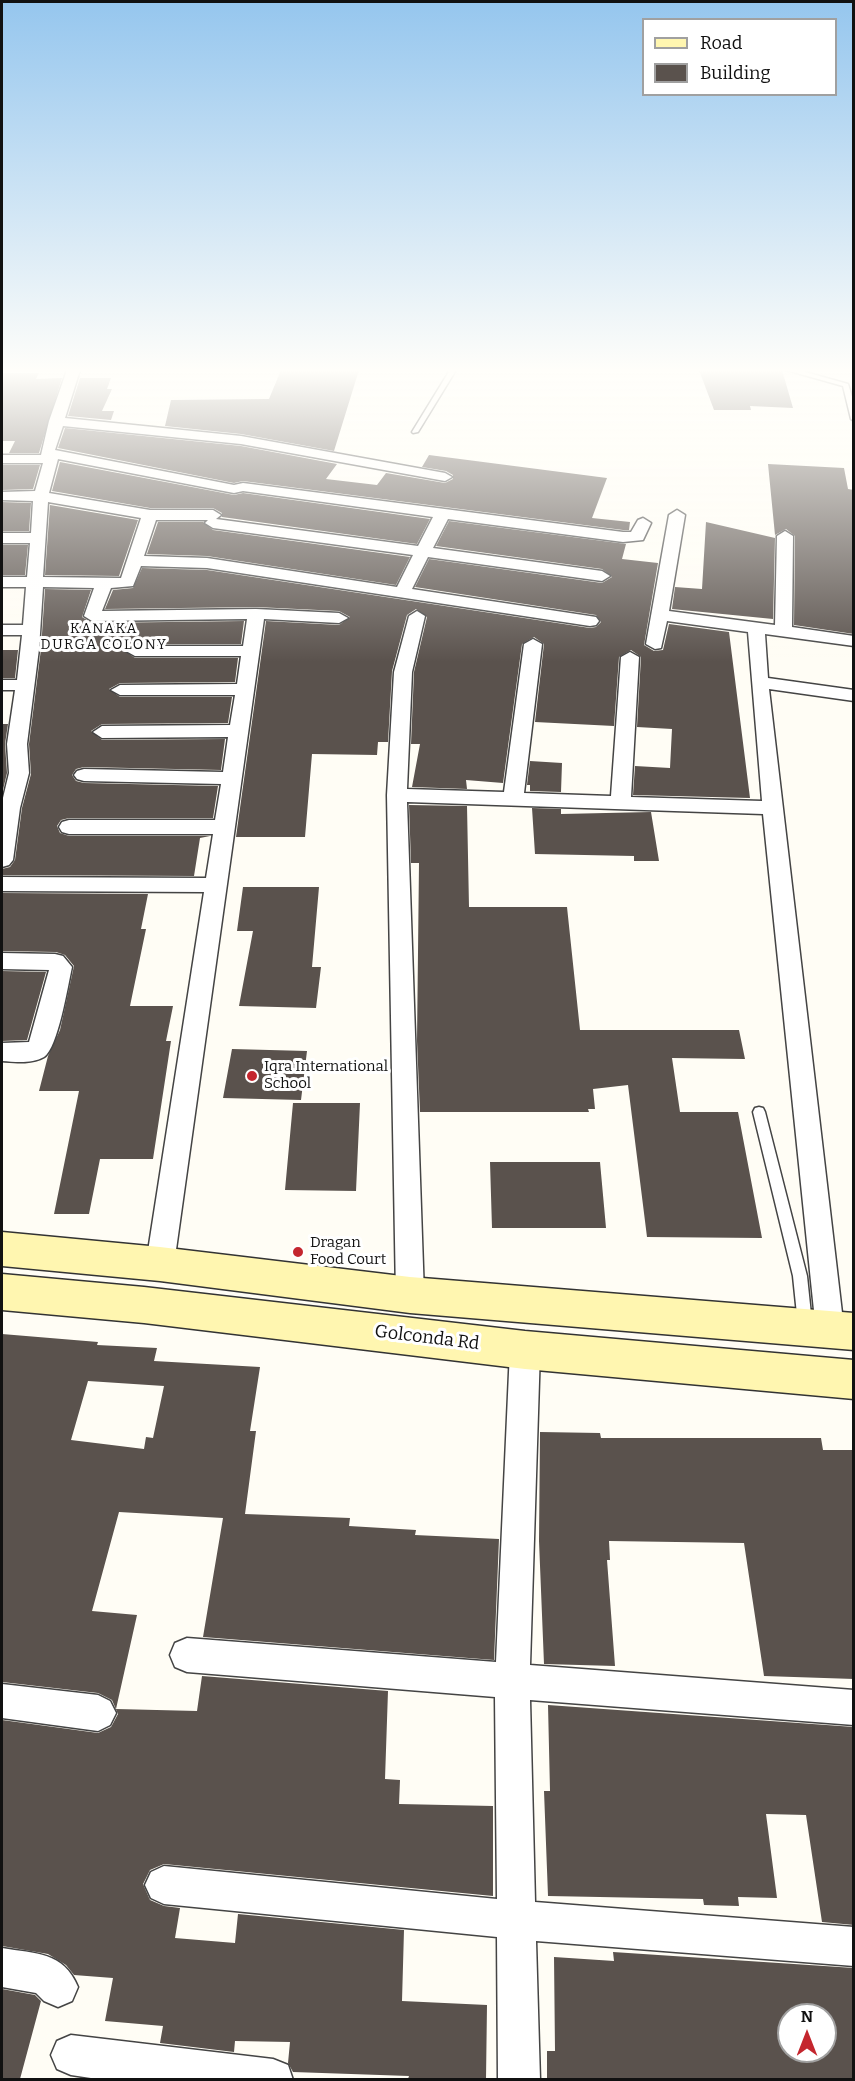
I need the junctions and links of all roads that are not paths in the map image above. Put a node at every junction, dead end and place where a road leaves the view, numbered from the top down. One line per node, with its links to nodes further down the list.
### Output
1 (47, 467): 7 (street)
2 (111, 467): 5 (street)
3 (390, 467): 4 (street)
4 (445, 477)
5 (234, 489): 9 (street); 11 (street)
6 (2, 496): 7 (street)
7 (41, 496): 8 (street); 15 (street)
8 (150, 515): 11 (street); 17 (street)
9 (442, 515): 12 (street); 16 (street)
10 (677, 515): 25 (street)
11 (213, 519): 16 (street); 18 (street)
12 (643, 523)
13 (785, 536): 32 (street)
14 (2, 538): 15 (street)
15 (39, 538): 21 (street)
16 (422, 552): 19 (street); 23 (street)
17 (134, 561): 18 (street); 22 (street)
18 (207, 563): 23 (street)
19 (602, 576)
20 (2, 582): 21 (street)
21 (36, 582): 22 (street); 31 (street)
22 (104, 584): 24 (street)
23 (402, 593): 28 (street)
24 (256, 614): 27 (street); 37 (street)
25 (660, 615): 29 (street); 35 (street)
26 (417, 616): 50 (street)
27 (339, 618)
28 (590, 621)
29 (756, 628): 32 (street); 39 (street)
30 (2, 630): 31 (street)
31 (31, 630): 41 (street)
32 (783, 632): 33 (street)
33 (854, 640)
34 (533, 644): 51 (street)
35 (655, 644)
36 (135, 651): 37 (street)
37 (250, 651): 42 (street)
38 (630, 657): 52 (street)
39 (759, 682): 44 (street); 54 (street)
40 (2, 685): 41 (street)
41 (25, 686): 47 (street)
42 (244, 689): 43 (street); 45 (street)
43 (120, 690)
44 (854, 696)
45 (238, 731): 46 (street); 49 (street)
46 (102, 732)
47 (9, 744): 53 (street)
48 (84, 775): 49 (street)
49 (231, 778): 56 (street)
50 (397, 795): 51 (street); 66 (street)
51 (513, 798): 52 (street)
52 (621, 802): 54 (street)
53 (6, 808): 57 (street)
54 (774, 808): 67 (street)
55 (69, 827): 56 (street)
56 (223, 827): 59 (street)
57 (2, 860)
58 (2, 884): 59 (street)
59 (215, 885): 64 (street)
60 (2, 961): 61 (street)
61 (2, 1052)
62 (759, 1112): 67 (lane)
63 (2, 1249): 64 (main road)
64 (160, 1264): 66 (main road)
65 (2, 1292): 68 (main road, Golconda Rd)
66 (410, 1295): 67 (main road)
67 (830, 1330)
68 (525, 1350): 69 (main road, Golconda Rd); 71 (street)
69 (854, 1380)
70 (187, 1654): 71 (street)
71 (512, 1680): 73 (street); 76 (street)
72 (2, 1701): 74 (street)
73 (854, 1708)
74 (98, 1713)
75 (164, 1885): 76 (street)
76 (517, 1920): 77 (street); 82 (street)
77 (854, 1947)
78 (2, 1968): 79 (street)
79 (58, 1987)
80 (71, 2055): 81 (street)
81 (273, 2079)
82 (519, 2079)

